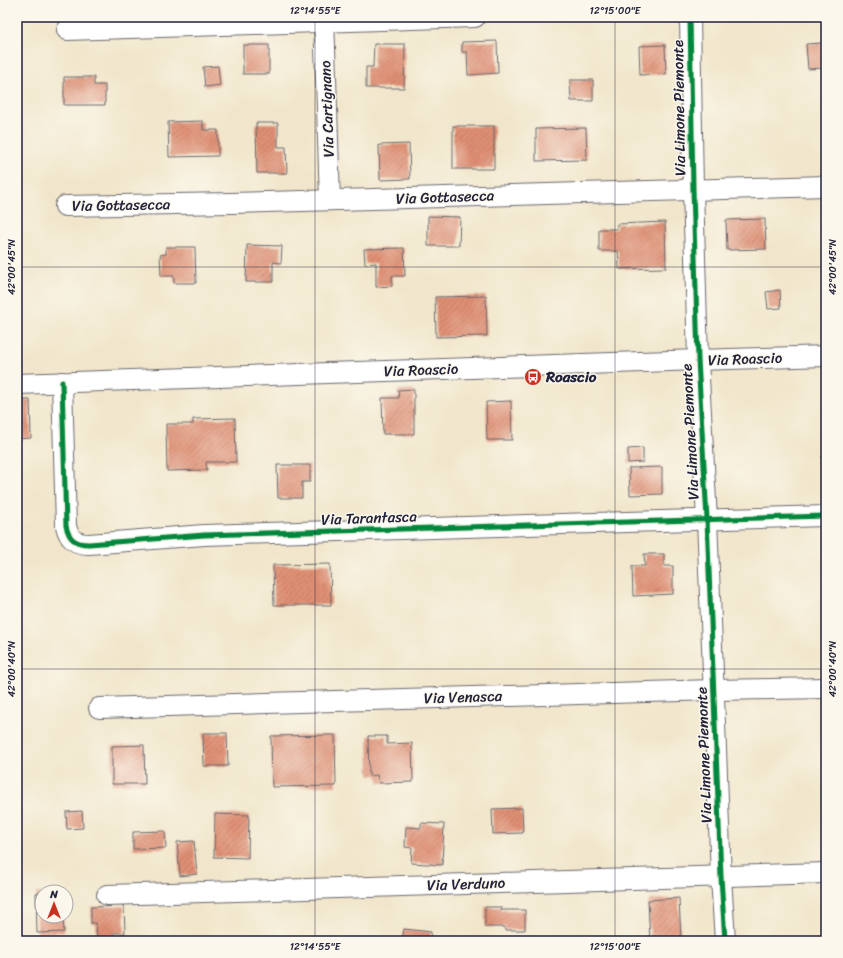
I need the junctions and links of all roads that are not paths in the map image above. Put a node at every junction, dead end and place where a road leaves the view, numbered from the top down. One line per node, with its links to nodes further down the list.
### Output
1 (475, 17): 3 (street)
2 (690, 17): 6 (street, Via Limone Piemonte)
3 (324, 19): 4 (street); 7 (street, Via Cartignano)
4 (67, 30)
5 (826, 186): 6 (street, Via Gottasecca)
6 (693, 189): 7 (street, Via Gottasecca); 10 (street, Via Limone Piemonte)
7 (330, 200): 8 (street, Via Gottasecca)
8 (65, 206)
9 (826, 356): 10 (street, Via Roascio)
10 (698, 360): 11 (street, Via Roascio); 14 (street, Via Limone Piemonte)
11 (62, 382): 12 (street, Via Roascio); 14 (street, Via Tarantasca)
12 (17, 384)
13 (826, 516): 14 (street, Via Tarantasca)
14 (707, 520): 16 (street, Via Limone Piemonte)
15 (826, 688): 16 (street, Via Venasca)
16 (714, 690): 17 (street, Via Venasca); 19 (street, Via Limone Piemonte)
17 (99, 708)
18 (826, 873): 19 (street, Via Verduno)
19 (721, 877): 20 (street, Via Verduno); 21 (street, Via Limone Piemonte)
20 (106, 895)
21 (725, 941)

